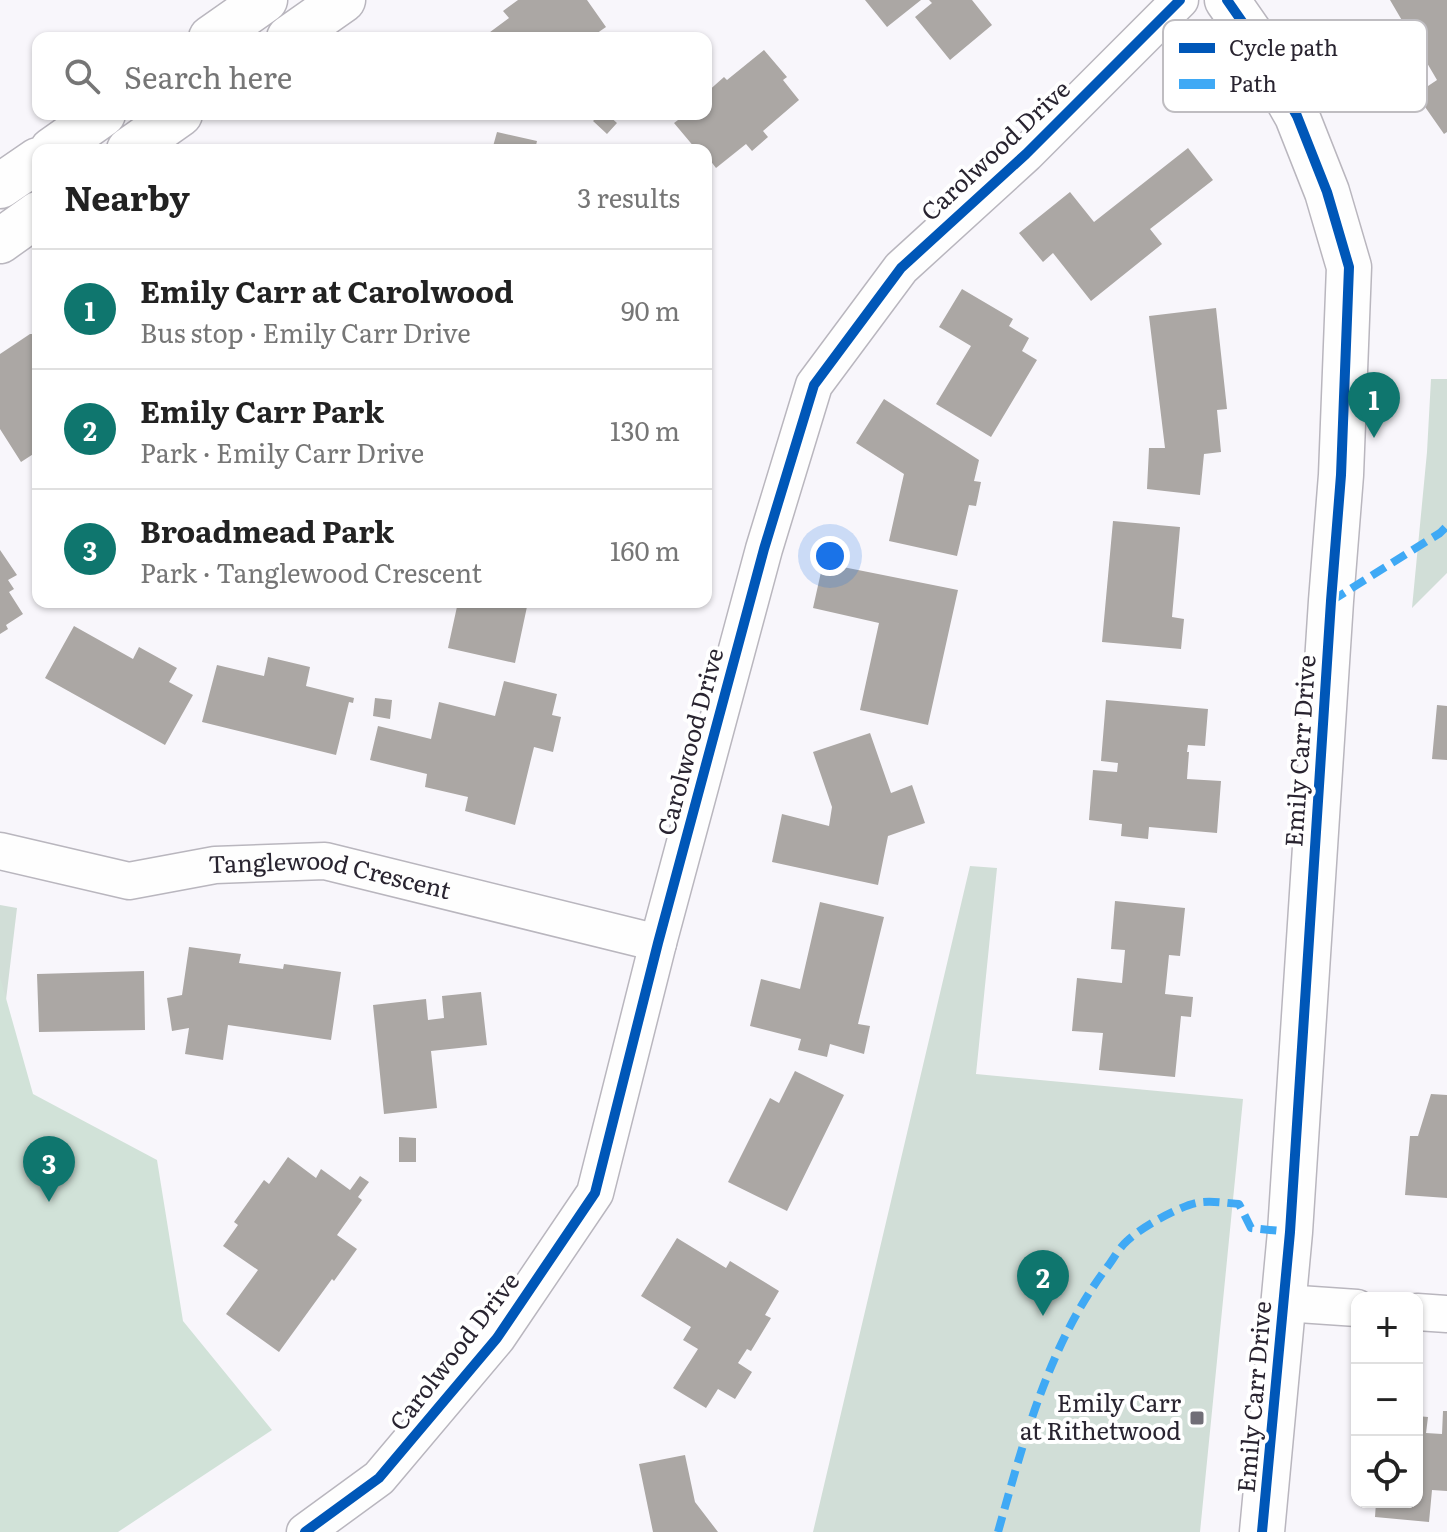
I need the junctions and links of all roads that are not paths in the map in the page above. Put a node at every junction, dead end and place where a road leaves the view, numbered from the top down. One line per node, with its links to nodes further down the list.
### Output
1 (265, 0): 6 (street)
2 (343, 0): 7 (street)
3 (1180, 0): 18 (street, Carolwood Drive)
4 (1227, 0): 5 (street, Emily Carr Drive)
5 (1241, 20)
6 (220, 32)
7 (298, 32)
8 (1295, 112): 19 (street, Emily Carr Drive)
9 (94, 120): 11 (street)
10 (172, 120): 12 (street)
11 (60, 144)
12 (138, 144)
13 (32, 164): 14 (street)
14 (0, 186)
15 (32, 218): 16 (street)
16 (0, 241)
17 (0, 851): 18 (street, Tanglewood Crescent)
18 (658, 943): 23 (street, Carolwood Drive)
19 (1284, 1303): 20 (street); 24 (street, Emily Carr Drive)
20 (1351, 1308)
21 (1423, 1312): 22 (street)
22 (1447, 1314)
23 (305, 1532)
24 (1262, 1532)

